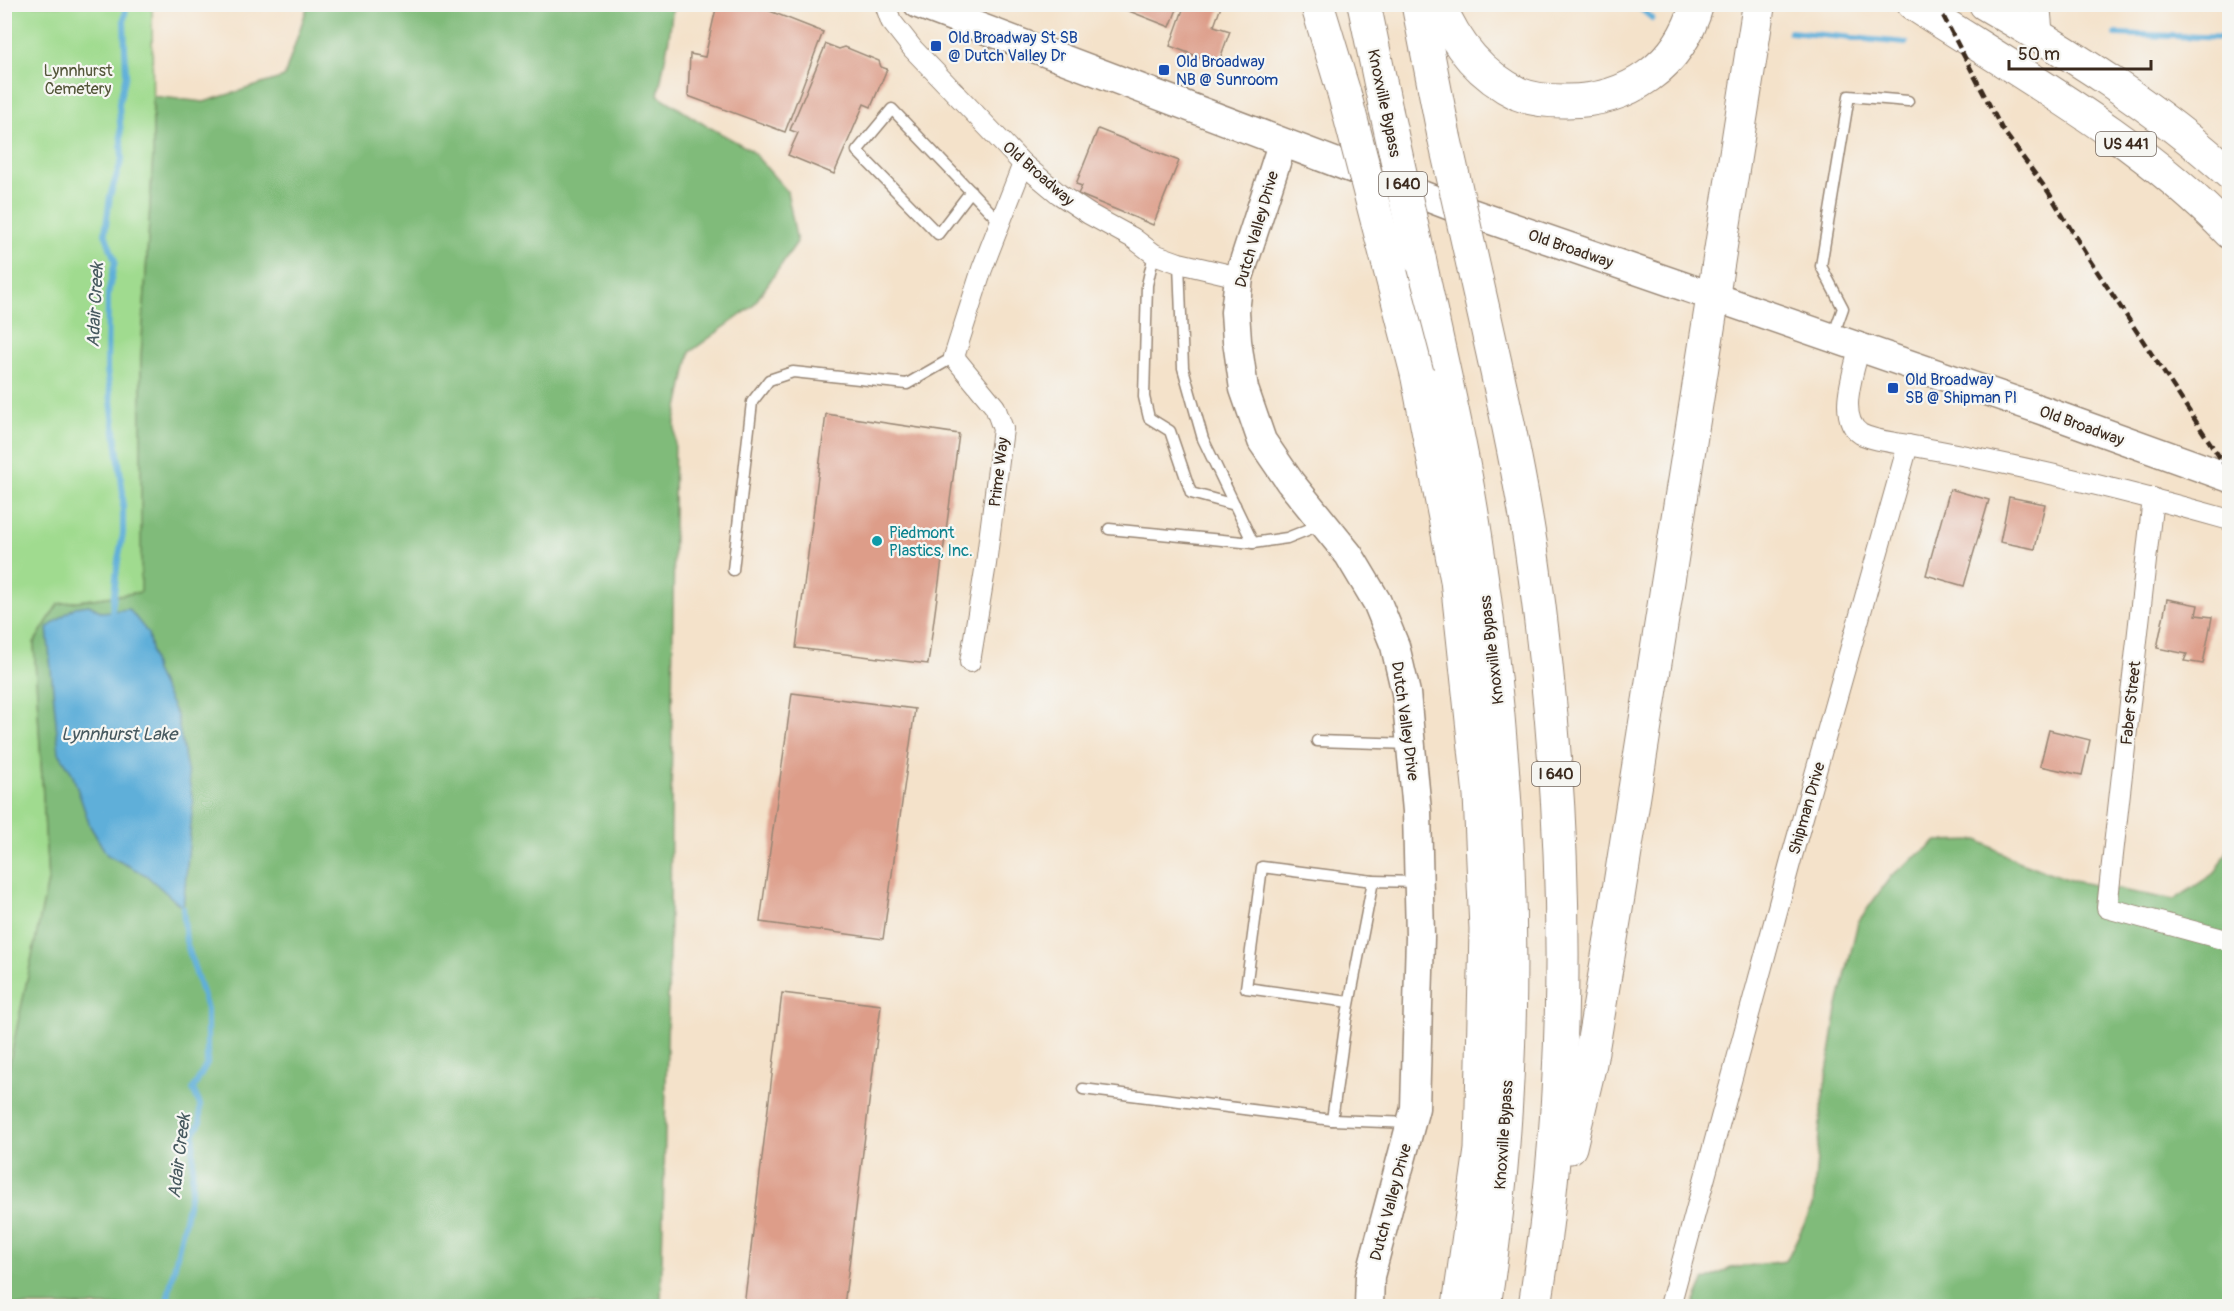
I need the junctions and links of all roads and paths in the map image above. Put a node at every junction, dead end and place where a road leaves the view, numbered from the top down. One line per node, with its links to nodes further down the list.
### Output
1 (885, 4): 15 (street, Old Broadway)
2 (918, 4): 14 (main road, Old Broadway)
3 (1317, 4): 48 (highway, bridge)
4 (1364, 4): 49 (highway, Knoxville Bypass / I 640, bridge)
5 (1418, 4): 46 (highway, I 640, bridge)
6 (1439, 4): 7 (highway)
7 (1697, 4)
8 (1759, 4): 23 (main road)
9 (1912, 4): 19 (main road, US 441)
10 (1985, 4): 12 (main road, US 441)
11 (2040, 4): 12 (street)
12 (2043, 38): 16 (main road, US 441)
13 (1908, 101): 24 (lane)
14 (1282, 144): 22 (main road, Dutch Valley Drive); 23 (main road, Old Broadway)
15 (1023, 164): 18 (street); 20 (street, Old Broadway)
16 (2229, 174)
17 (971, 191): 17 (lane); 18 (lane)
18 (1000, 222): 26 (street)
19 (2229, 232)
20 (1154, 254): 21 (street, Old Broadway); 30 (lane)
21 (1179, 263): 22 (street, Old Broadway); 30 (lane)
22 (1239, 277): 32 (main road, Dutch Valley Drive)
23 (1713, 297): 24 (main road, Old Broadway); 46 (highway)
24 (1832, 339): 25 (main road, Old Broadway)
25 (1859, 349): 27 (street); 28 (main road, Old Broadway)
26 (954, 357): 35 (lane); 36 (street, Prime Way)
27 (1908, 445): 29 (street); 50 (street, Shipman Drive)
28 (2229, 478)
29 (2153, 498): 31 (street); 41 (street, Faber Street)
30 (1235, 505): 34 (lane)
31 (2229, 519)
32 (1324, 523): 34 (lane); 38 (main road, Dutch Valley Drive)
33 (1108, 529): 34 (lane)
34 (1253, 543)
35 (733, 570)
36 (970, 662)
37 (1317, 741): 38 (lane)
38 (1412, 744): 40 (main road, Dutch Valley Drive)
39 (1373, 881): 40 (lane); 42 (lane); 42 (lane)
40 (1419, 882): 45 (main road, Dutch Valley Drive)
41 (2229, 941)
42 (1350, 1002): 44 (lane)
43 (1083, 1089): 44 (lane)
44 (1332, 1120): 45 (lane)
45 (1411, 1123): 47 (main road, Dutch Valley Drive)
46 (1537, 1292)
47 (1369, 1306)
48 (1459, 1306)
49 (1484, 1306)
50 (1670, 1306)

